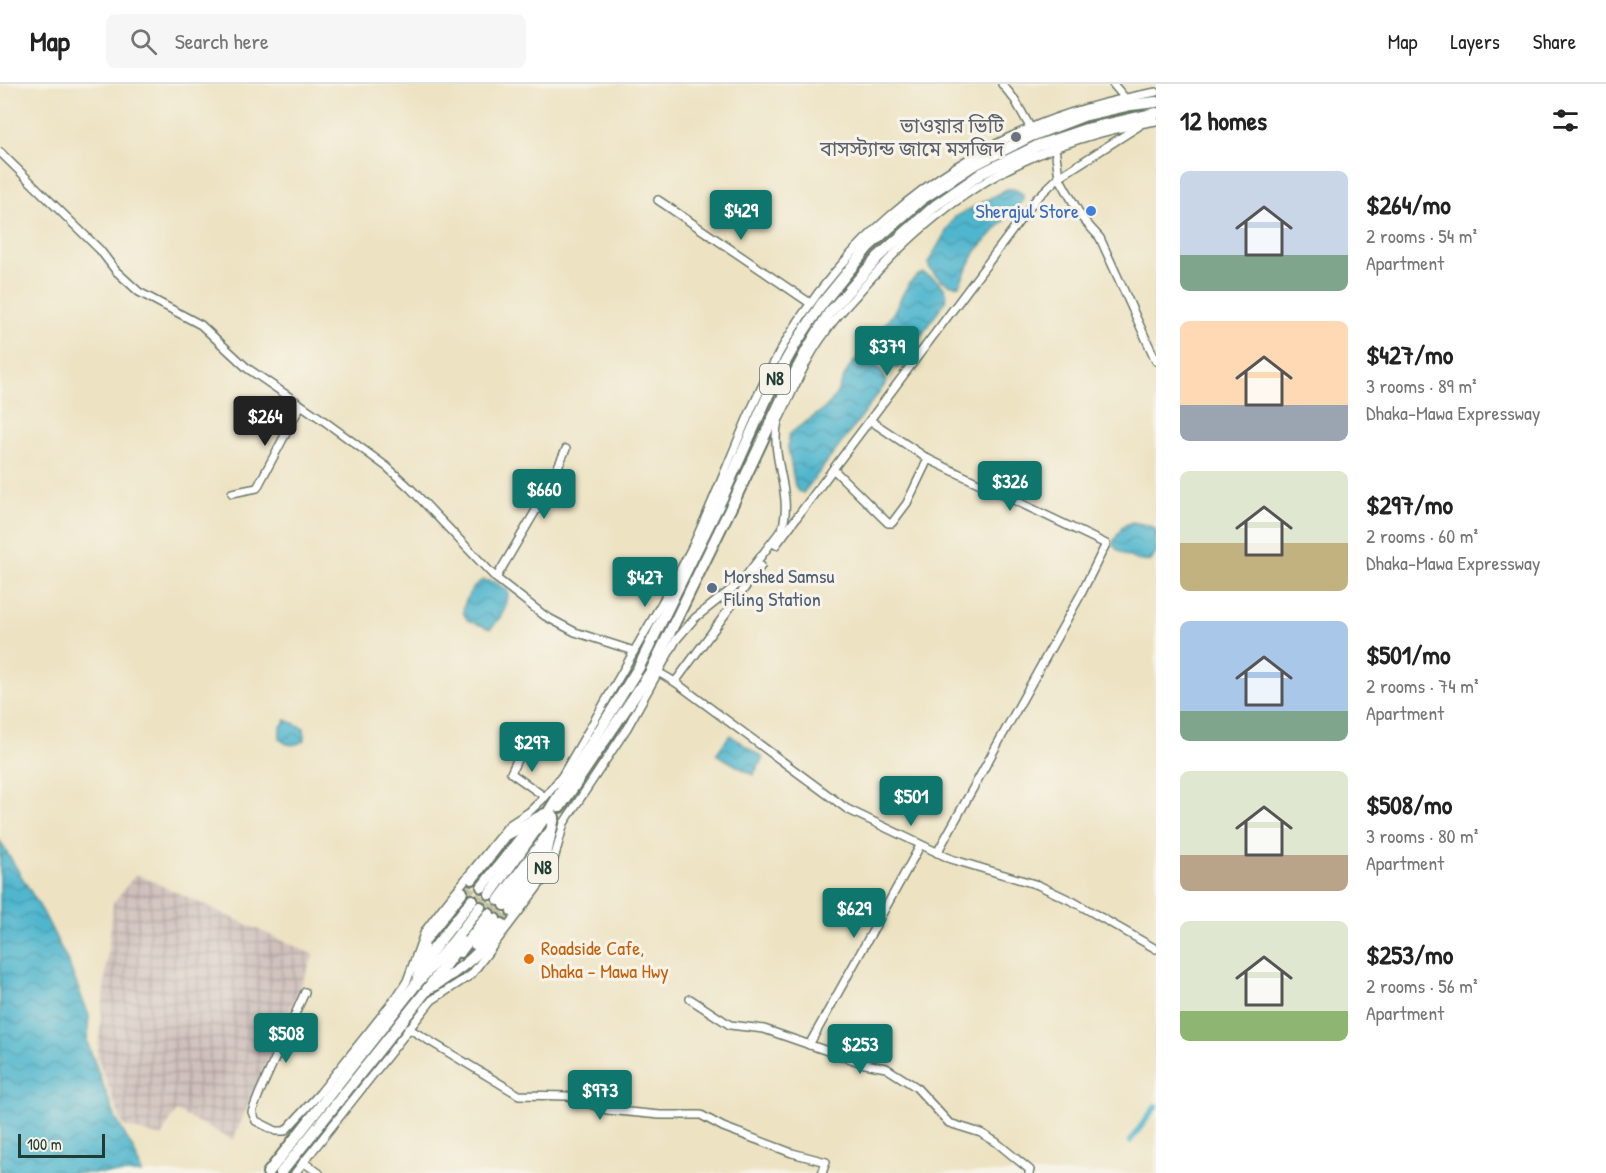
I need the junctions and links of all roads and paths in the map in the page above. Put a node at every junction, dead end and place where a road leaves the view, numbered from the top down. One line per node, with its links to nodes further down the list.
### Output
1 (1115, 84): 4 (street)
2 (1004, 85): 9 (street)
3 (1156, 92): 4 (street)
4 (1125, 98): 9 (street)
5 (1156, 102): 28 (highway, N8)
6 (1156, 114): 28 (highway, N8)
7 (1156, 121): 8 (street)
8 (1143, 123): 10 (street); 12 (street)
9 (1030, 128): 14 (street)
10 (1055, 148): 12 (street); 24 (street)
11 (0, 152): 16 (street)
12 (1059, 177): 15 (street); 17 (street)
13 (658, 200): 14 (street)
14 (810, 303): 23 (street)
15 (1156, 361)
16 (301, 405): 21 (street); 22 (street)
17 (871, 421): 19 (street); 20 (street)
18 (566, 448): 22 (street)
19 (928, 459): 20 (street); 31 (street)
20 (833, 470): 25 (street)
21 (232, 493)
22 (496, 578): 23 (street)
23 (634, 651): 27 (street)
24 (658, 672): 25 (street); 39 (street)
25 (675, 682): 30 (street)
26 (523, 747): 27 (street)
27 (545, 797): 37 (street)
28 (544, 817): 29 (highway, N8); 32 (highway, N8); 32 (highway, N8); 32 (highway, N8)
29 (550, 835): 32 (highway, N8); 32 (highway, N8)
30 (920, 846): 31 (street); 40 (street)
31 (938, 853): 34 (street)
32 (492, 895)
33 (482, 908): 35 (highway); 35 (highway); 35 (highway); 36 (highway); 36 (highway); 36 (highway)
34 (1156, 949)
35 (419, 968): 42 (highway)
36 (439, 983): 43 (highway)
37 (305, 992)
38 (690, 999): 40 (street)
39 (408, 1028): 41 (street); 46 (street)
40 (809, 1045): 47 (street)
41 (303, 1162): 44 (street); 45 (street)
42 (268, 1173)
43 (281, 1173)
44 (295, 1173)
45 (319, 1173)
46 (822, 1173)
47 (1029, 1173)

